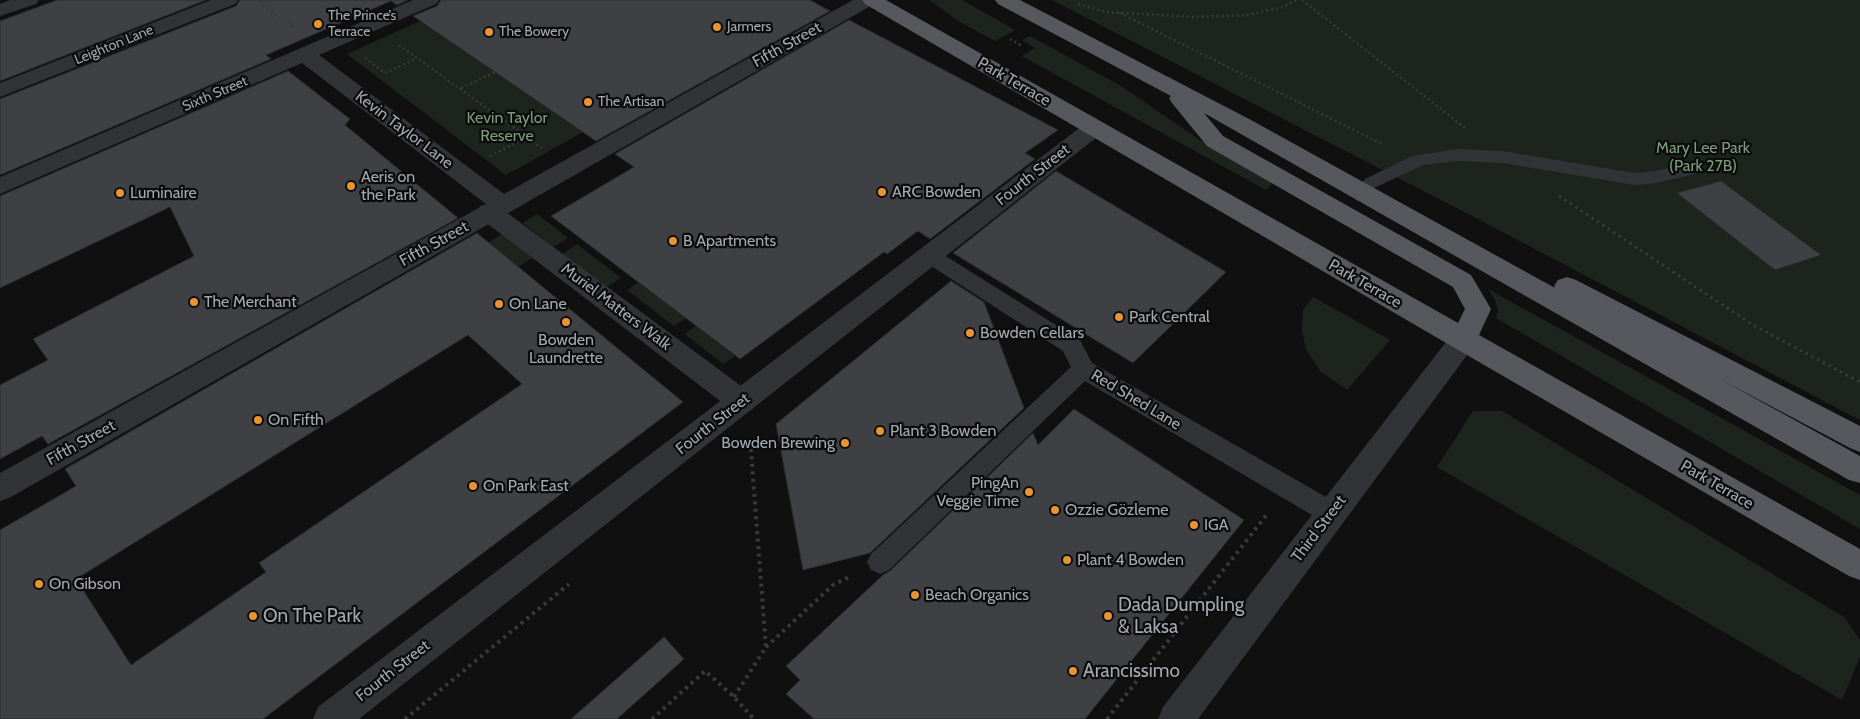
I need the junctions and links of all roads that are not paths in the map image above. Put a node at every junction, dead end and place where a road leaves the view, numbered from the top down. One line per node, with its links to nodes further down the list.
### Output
1 (29, 0): 8 (street)
2 (228, 0): 12 (street, Leighton Lane)
3 (429, 0): 10 (street, Sixth Street)
4 (867, 0): 18 (street, Fifth Street)
5 (872, 0): 9 (highway, Park Terrace)
6 (898, 0): 9 (highway)
7 (1005, 0): 11 (highway)
8 (0, 10)
9 (927, 32): 14 (highway, Park Terrace)
10 (313, 51): 17 (street, Sixth Street); 18 (street, Kevin Taylor Lane)
11 (1173, 89): 13 (highway); 20 (highway)
12 (0, 91)
13 (1243, 126): 16 (highway); 24 (highway)
14 (1094, 128): 19 (street, Fourth Street); 20 (highway, Park Terrace)
15 (1690, 169): 16 (lane)
16 (1372, 183): 23 (highway)
17 (0, 186)
18 (496, 209): 22 (street, Muriel Matters Walk); 25 (street, Fifth Street)
19 (930, 255): 21 (lane, Red Shed Lane); 22 (street, Fourth Street)
20 (1463, 340): 26 (street, Third Street); 28 (highway, Park Terrace)
21 (1083, 369): 26 (lane, Red Shed Lane); 27 (lane)
22 (742, 402): 29 (street, Fourth Street)
23 (1860, 440)
24 (1860, 470)
25 (0, 488)
26 (1331, 513): 30 (street, Third Street)
27 (880, 562)
28 (1860, 566)
29 (331, 719)
30 (1176, 719)

